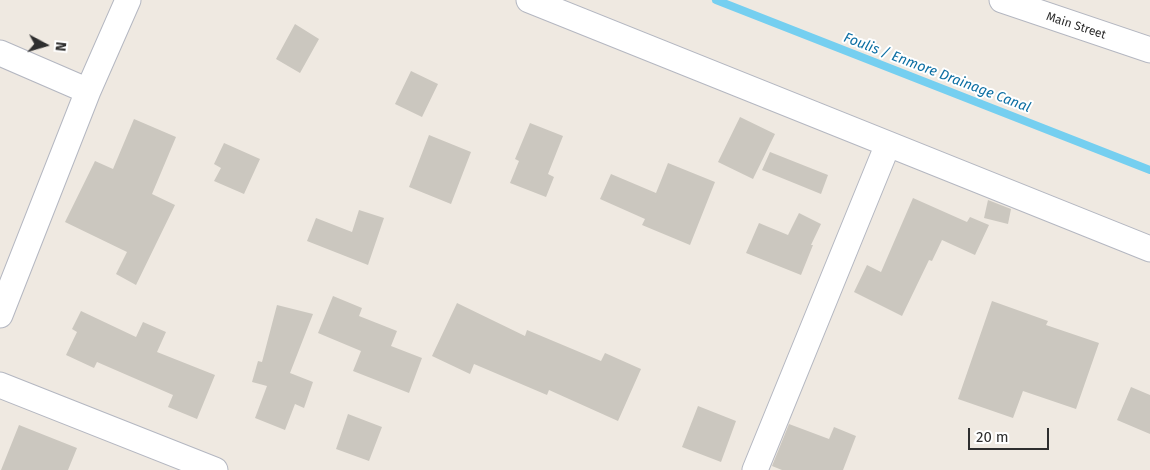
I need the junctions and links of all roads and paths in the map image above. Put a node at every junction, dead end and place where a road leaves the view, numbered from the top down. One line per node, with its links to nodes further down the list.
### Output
1 (128, 0): 6 (street)
2 (529, 0): 7 (street)
3 (1009, 1): 4 (street, Main Street)
4 (1150, 50)
5 (0, 53): 6 (street)
6 (88, 91): 9 (street)
7 (888, 144): 8 (street); 12 (street)
8 (1150, 250)
9 (0, 315)
10 (0, 385): 11 (street)
11 (215, 470)
12 (755, 470)

